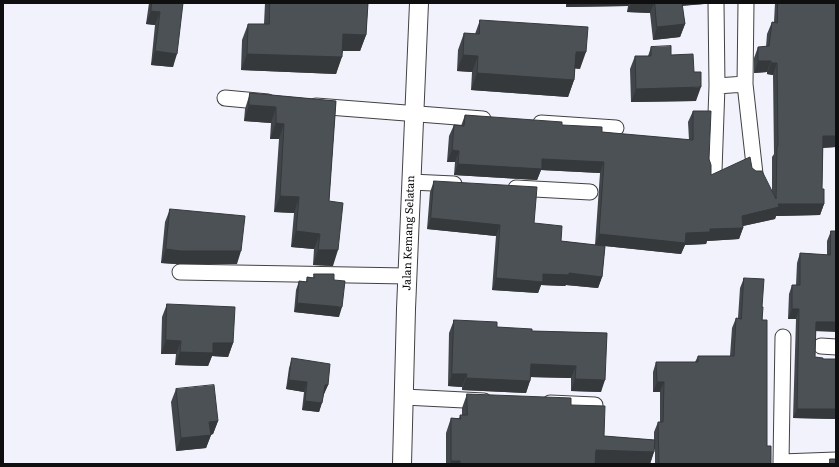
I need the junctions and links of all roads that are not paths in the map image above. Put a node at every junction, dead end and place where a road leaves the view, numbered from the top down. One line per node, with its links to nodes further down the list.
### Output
1 (419, 3): 9 (street, Jalan Kemang Selatan)
2 (716, 3): 5 (street)
3 (746, 3): 4 (street)
4 (745, 84): 5 (street); 14 (street)
5 (717, 86): 13 (street)
6 (225, 98): 7 (street)
7 (278, 103)
8 (301, 105): 9 (street)
9 (414, 114): 10 (street); 15 (street, Jalan Kemang Selatan)
10 (499, 120)
11 (530, 122): 12 (street)
12 (616, 128)
13 (714, 171)
14 (755, 174)
15 (411, 182): 16 (street); 20 (street, Jalan Kemang Selatan)
16 (466, 185)
17 (505, 187): 18 (street)
18 (590, 192)
19 (180, 272): 20 (street)
20 (407, 276): 22 (street, Jalan Kemang Selatan)
21 (783, 337): 27 (street)
22 (404, 397): 23 (street); 28 (street, Jalan Kemang Selatan)
23 (500, 402)
24 (540, 403): 25 (street)
25 (594, 405)
26 (836, 460): 27 (street)
27 (781, 463)
28 (402, 464)

